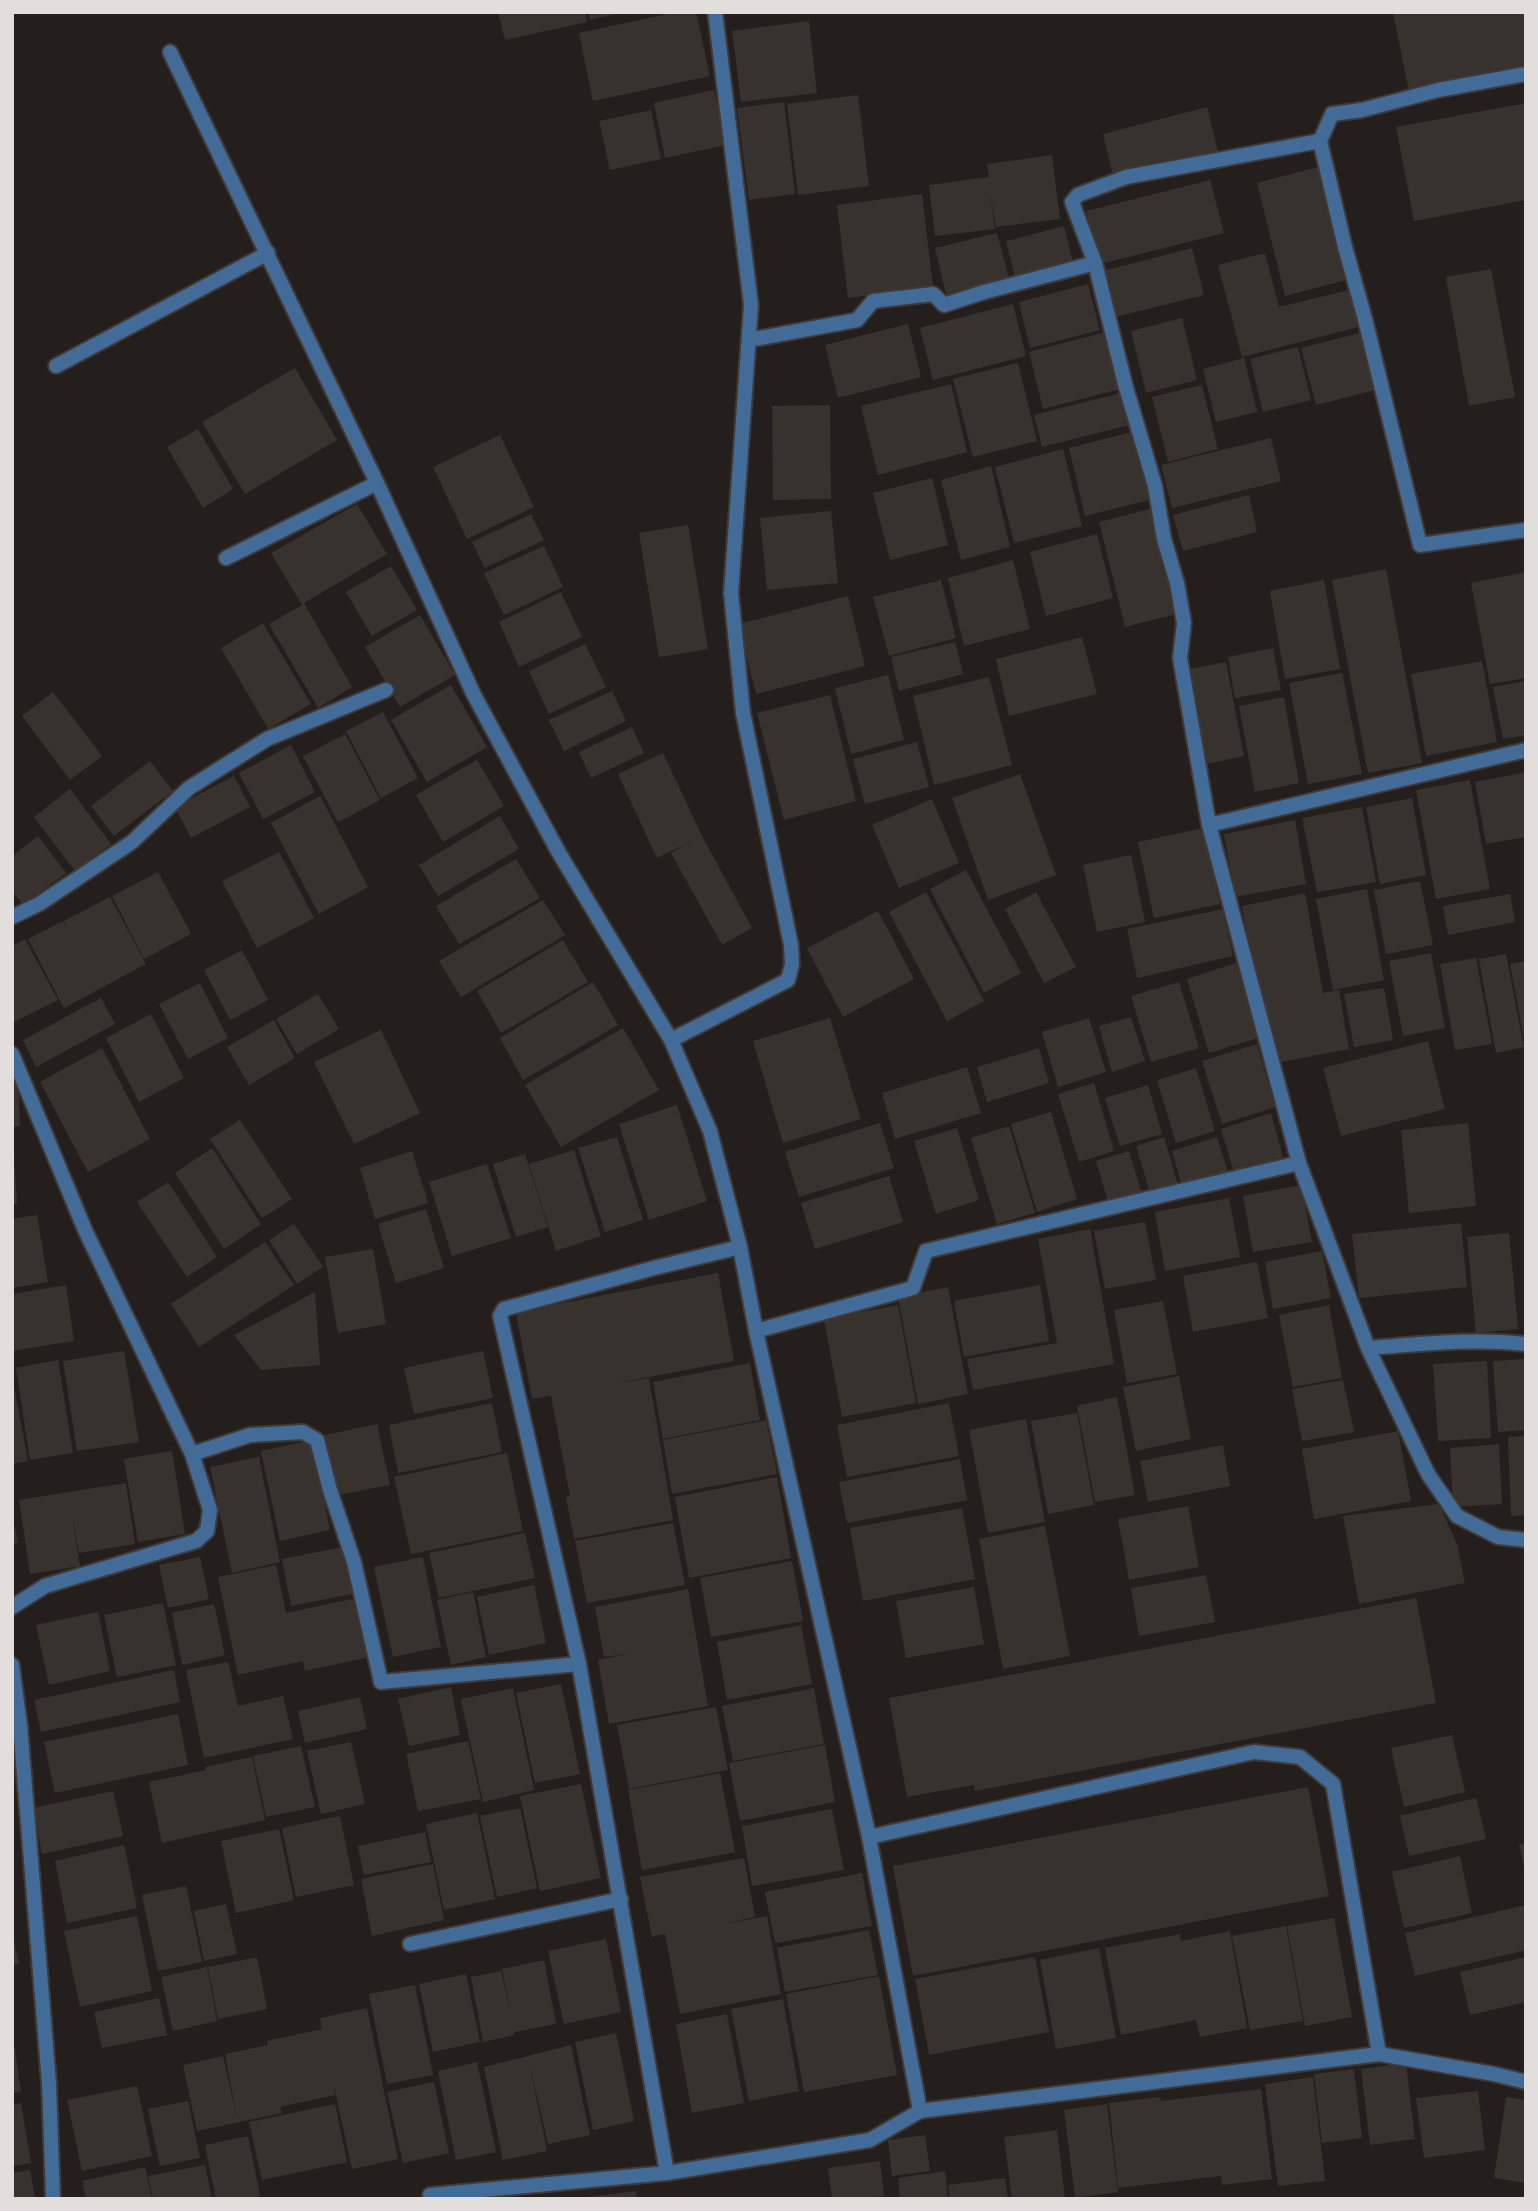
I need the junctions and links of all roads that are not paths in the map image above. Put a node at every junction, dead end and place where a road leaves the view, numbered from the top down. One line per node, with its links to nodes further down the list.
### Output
1 (715, 12): 7 (street)
2 (170, 52): 5 (street)
3 (1526, 74): 4 (street)
4 (1320, 141): 6 (street); 10 (street)
5 (268, 253): 8 (street); 9 (street)
6 (1095, 264): 7 (street); 14 (street)
7 (749, 340): 16 (street)
8 (56, 366)
9 (377, 483): 11 (street); 16 (street)
10 (1526, 530)
11 (226, 558)
12 (386, 690): 15 (street)
13 (1526, 750): 14 (street)
14 (1209, 825): 18 (street)
15 (12, 917)
16 (671, 1040): 19 (street)
17 (12, 1054): 23 (street)
18 (1299, 1163): 20 (street); 22 (street)
19 (740, 1247): 20 (street); 26 (street)
20 (756, 1331): 29 (street)
21 (1526, 1344): 22 (street)
22 (1368, 1348): 24 (street)
23 (192, 1454): 25 (street); 26 (street)
24 (1526, 1540)
25 (12, 1607)
26 (579, 1664): 30 (street)
27 (12, 1665): 28 (street)
28 (16, 1726): 37 (street)
29 (869, 1837): 32 (street); 34 (street)
30 (621, 1899): 31 (street); 35 (street)
31 (410, 1944)
32 (1378, 2054): 33 (street); 34 (street)
33 (1526, 2082)
34 (920, 2111): 35 (street)
35 (667, 2173): 36 (street)
36 (430, 2195)
37 (53, 2199)

